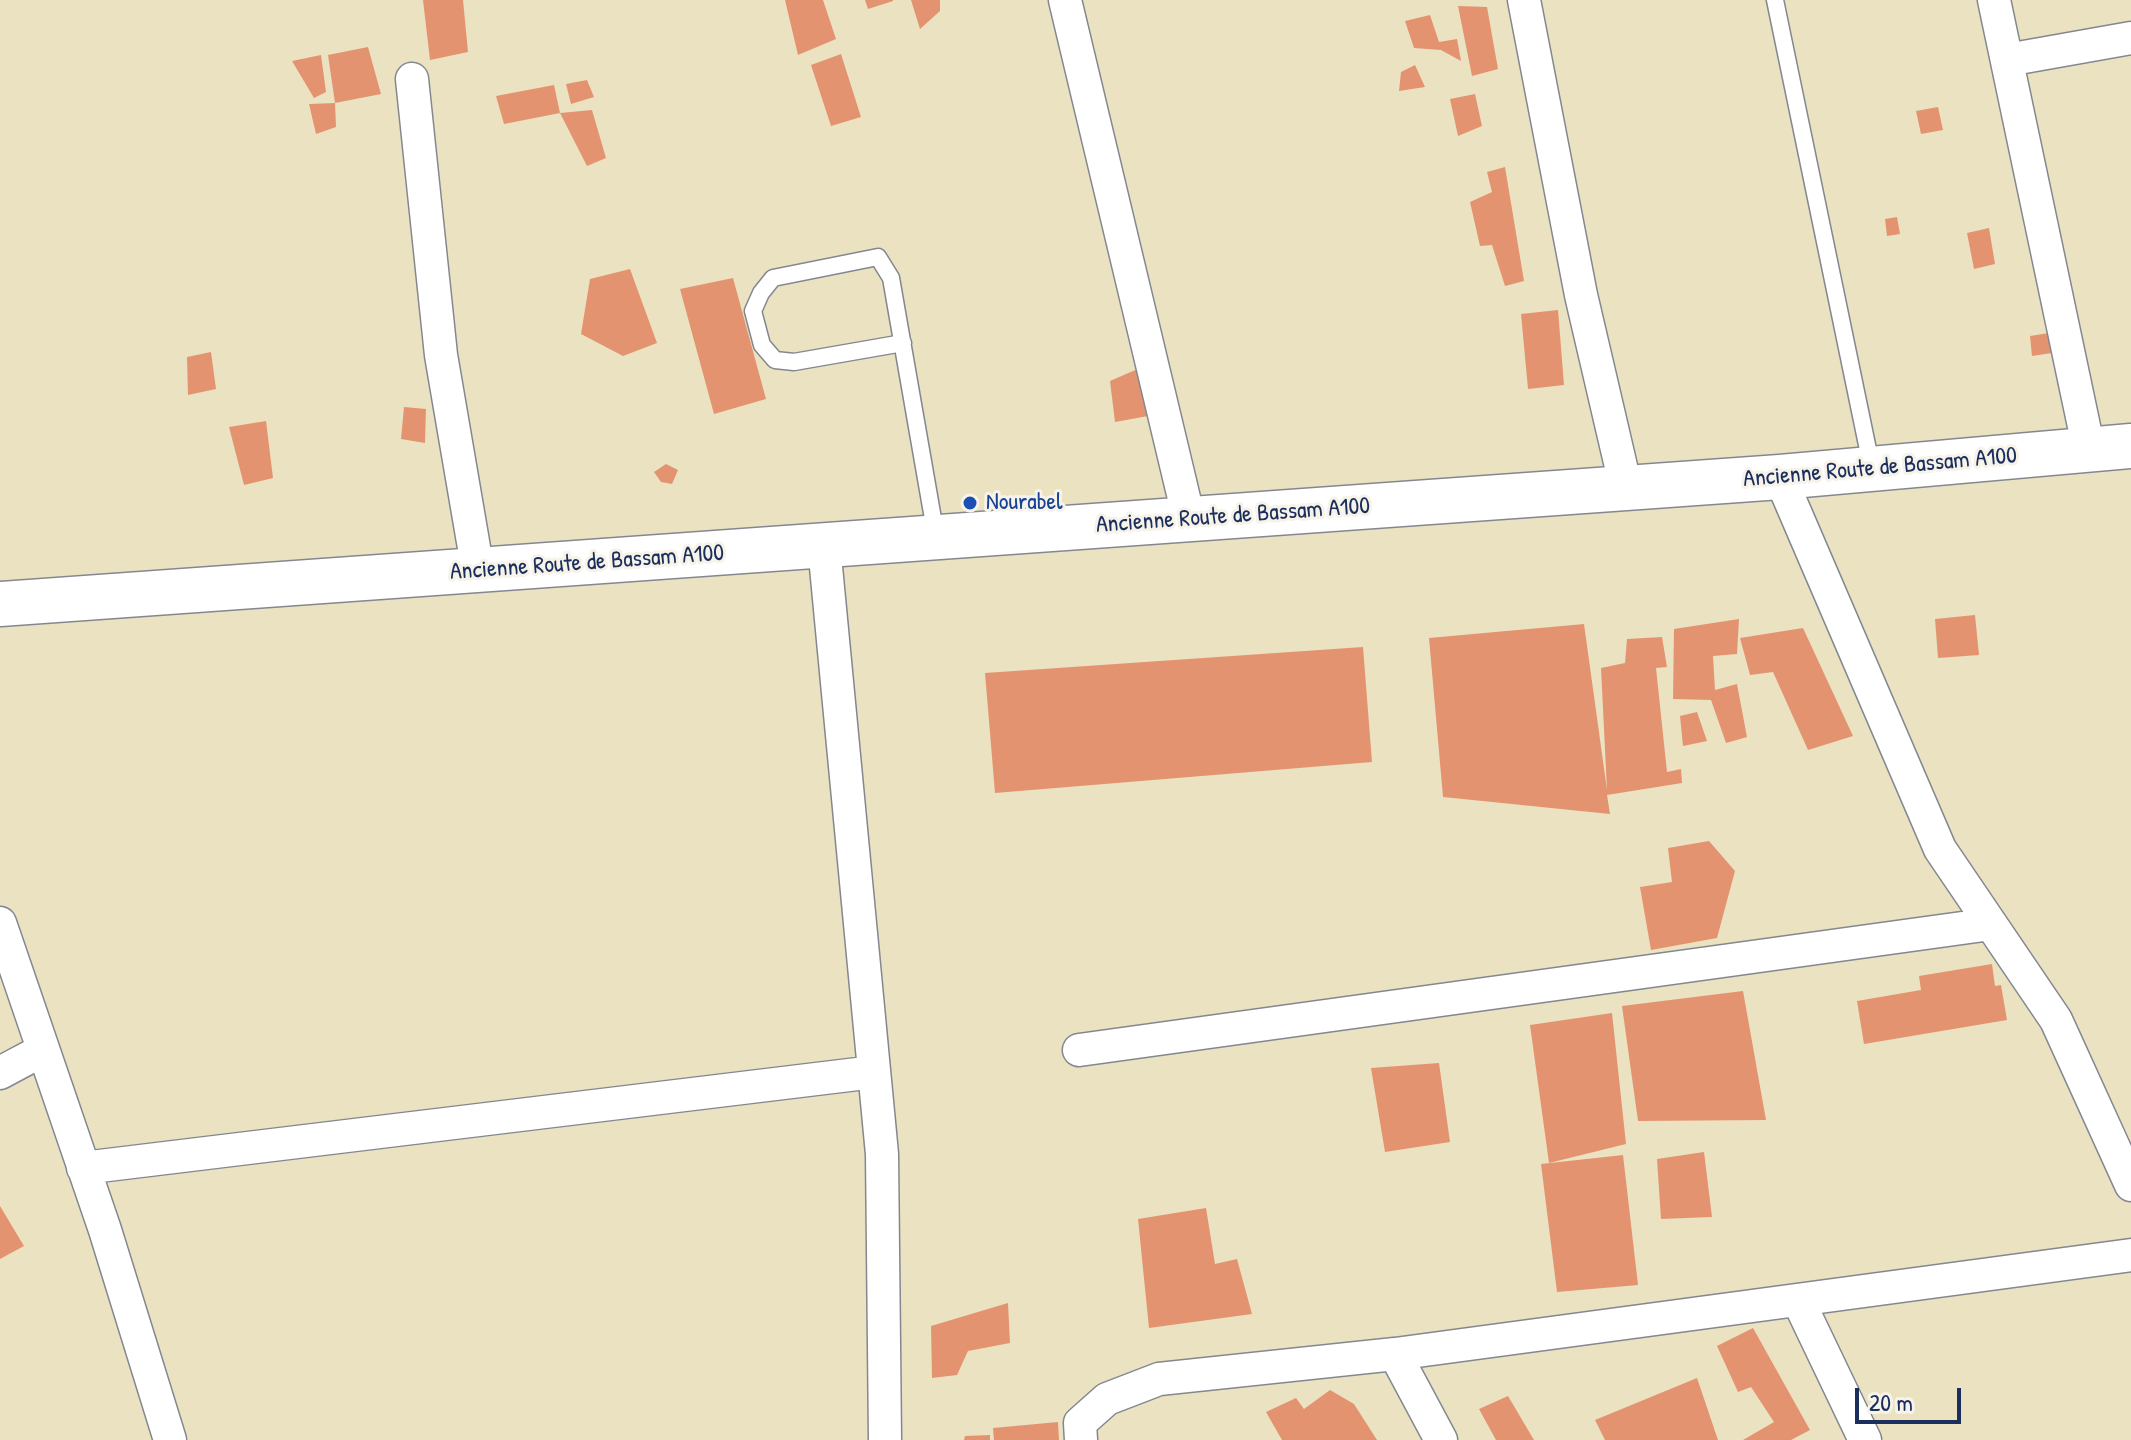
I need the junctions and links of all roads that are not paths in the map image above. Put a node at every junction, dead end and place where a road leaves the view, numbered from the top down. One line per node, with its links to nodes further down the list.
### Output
1 (1065, 0): 14 (street)
2 (1524, 0): 13 (street)
3 (1775, 0): 11 (lane)
4 (1994, 0): 6 (street)
5 (2131, 38): 6 (street)
6 (2007, 60): 10 (street)
7 (412, 79): 17 (street)
8 (903, 343): 8 (lane); 15 (lane)
9 (2131, 446): 10 (main road, Ancienne Route de Bassam A100)
10 (2089, 450): 11 (main road, Ancienne Route de Bassam A100)
11 (1872, 469): 12 (main road, Ancienne Route de Bassam A100)
12 (1780, 477): 13 (main road, Ancienne Route de Bassam A100); 20 (street)
13 (1626, 488): 14 (main road, Ancienne Route de Bassam A100)
14 (1189, 519): 15 (main road, Ancienne Route de Bassam A100)
15 (936, 537): 16 (main road, Ancienne Route de Bassam A100)
16 (824, 546): 17 (main road, Ancienne Route de Bassam A100); 23 (street)
17 (478, 571): 18 (main road, Ancienne Route de Bassam A100)
18 (0, 604)
19 (0, 923): 21 (street)
20 (1991, 924): 22 (street); 26 (street)
21 (43, 1050): 24 (street); 25 (street)
22 (1079, 1050)
23 (874, 1072): 25 (street); 31 (street)
24 (0, 1073)
25 (83, 1168): 30 (street)
26 (2131, 1185)
27 (2131, 1255): 28 (street)
28 (1798, 1300): 29 (street); 34 (street)
29 (1395, 1354): 32 (street); 33 (street)
30 (170, 1440)
31 (885, 1440)
32 (1081, 1440)
33 (1441, 1440)
34 (1865, 1440)

